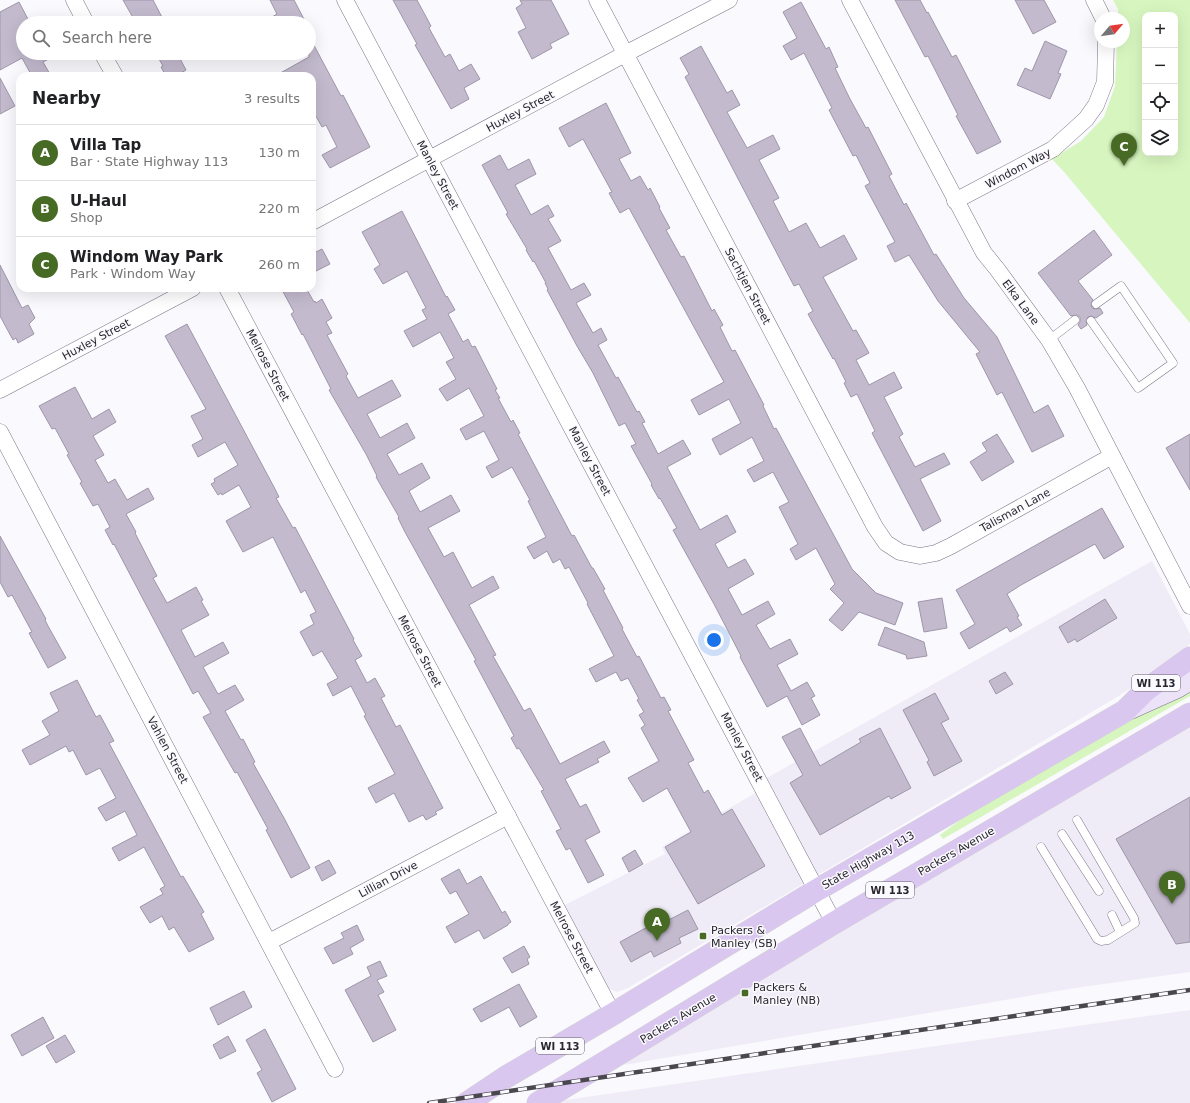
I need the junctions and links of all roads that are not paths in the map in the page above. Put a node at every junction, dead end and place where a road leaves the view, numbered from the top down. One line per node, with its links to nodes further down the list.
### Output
1 (74, 0): 8 (street)
2 (345, 0): 13 (street, Manley Street)
3 (597, 0): 10 (street, Sachtjen Street)
4 (729, 0): 10 (street, Huxley Street)
5 (850, 0): 14 (street, Elka Lane)
6 (1094, 0): 7 (street)
7 (1099, 12)
8 (82, 16)
9 (1106, 48): 14 (street, Windom Way)
10 (625, 54): 13 (street, Huxley Street); 25 (street, Sachtjen Street)
11 (106, 60): 12 (street)
12 (113, 72)
13 (430, 160): 15 (street, Huxley Street); 35 (street, Manley Street)
14 (955, 201): 21 (street, Elka Lane)
15 (316, 220)
16 (185, 292): 22 (street, Huxley Street)
17 (229, 292): 31 (street, Melrose Street)
18 (1096, 304): 20 (lane)
19 (1075, 320): 21 (lane)
20 (1091, 321)
21 (1049, 340): 24 (street, Elka Lane)
22 (0, 390)
23 (0, 432): 40 (street, Vahlen Street)
24 (1112, 456): 25 (street, Talisman Lane); 26 (street, Elka Lane)
25 (915, 555)
26 (1190, 606)
27 (1190, 658): 29 (main road, WI 113)
28 (1190, 679): 29 (main road)
29 (1125, 711): 35 (main road, State Highway 113 / WI 113)
30 (1190, 714): 38 (main road, Packers Avenue / WI 113)
31 (508, 816): 40 (street, Lillian Drive); 41 (street, Melrose Street)
32 (1077, 820): 39 (lane)
33 (1062, 834): 36 (lane)
34 (1041, 847): 39 (lane)
35 (817, 890): 38 (street, Manley Street); 41 (main road, State Highway 113 / WI 113)
36 (1099, 891)
37 (1112, 915): 39 (lane)
38 (834, 922): 44 (main road, Packers Avenue / WI 113)
39 (1120, 932)
40 (269, 942): 42 (street, Vahlen Street)
41 (613, 1014): 43 (main road, WI 113)
42 (335, 1068)
43 (466, 1103)
44 (538, 1103)

